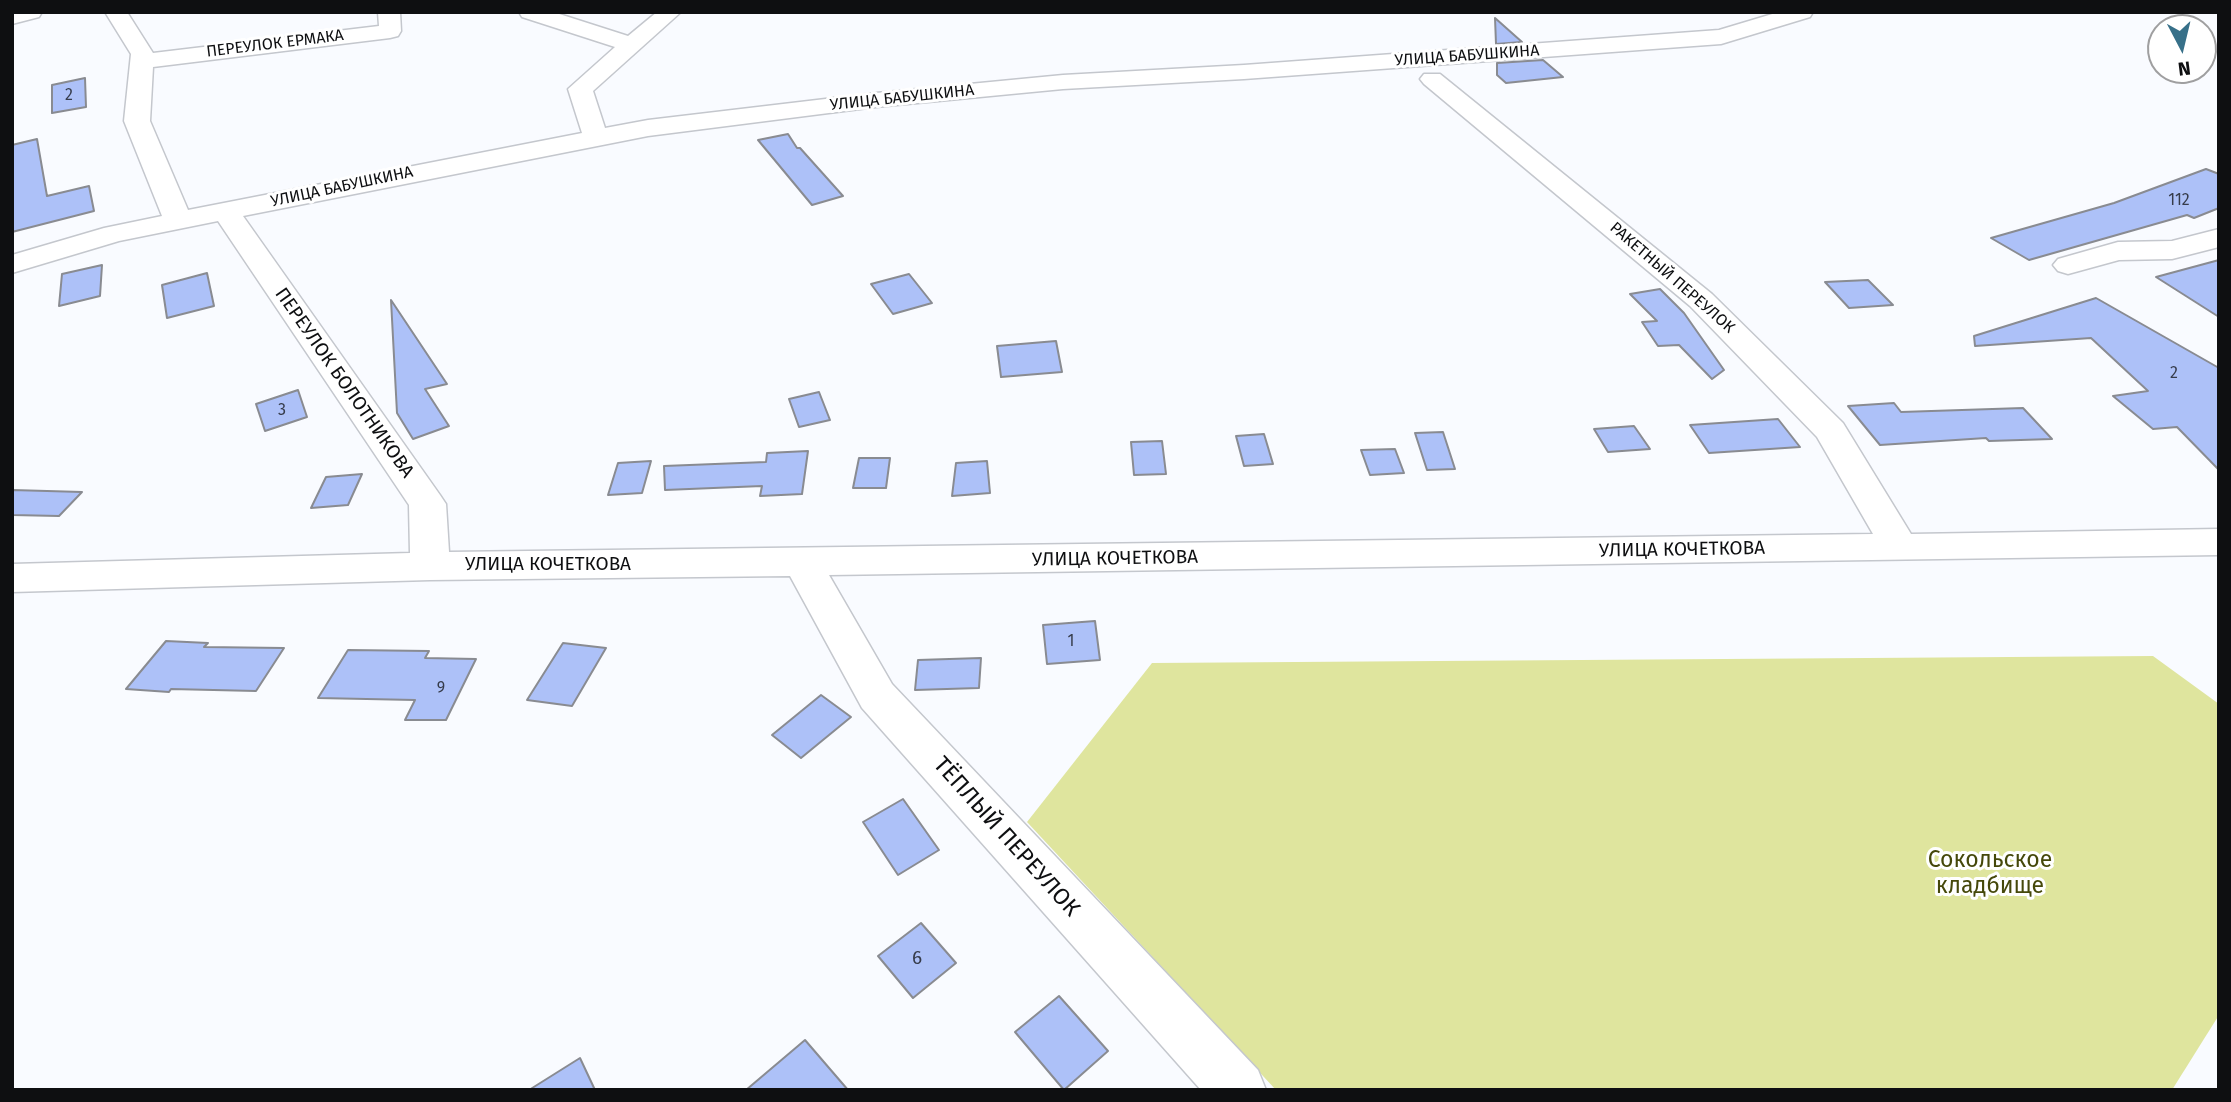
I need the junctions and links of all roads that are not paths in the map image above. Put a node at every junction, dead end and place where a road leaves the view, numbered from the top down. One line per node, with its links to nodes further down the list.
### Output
1 (31, 12): 7 (street)
2 (116, 12): 9 (street)
3 (389, 12): 9 (street, ПЕРЕУЛОК ЕРМАКА)
4 (530, 12): 8 (street)
5 (670, 12): 8 (street)
6 (1802, 12): 11 (street, УЛИЦА БАБУШКИНА)
7 (12, 18)
8 (632, 44): 11 (street)
9 (141, 62): 13 (street)
10 (1432, 79): 18 (street, РАКЕТНЫЙ ПЕРЕУЛОК)
11 (596, 138): 12 (street, УЛИЦА БАБУШКИНА)
12 (225, 211): 13 (street, УЛИЦА БАБУШКИНА); 20 (street, ПЕРЕУЛОК БОЛОТНИКОВА)
13 (178, 221): 15 (street, УЛИЦА БАБУШКИНА)
14 (2218, 238): 16 (street)
15 (12, 264)
16 (2068, 265)
17 (2219, 542): 18 (street, УЛИЦА КОЧЕТКОВА)
18 (1899, 546): 19 (street, УЛИЦА КОЧЕТКОВА)
19 (802, 563): 20 (street, УЛИЦА КОЧЕТКОВА); 22 (street, ТЁПЛЫЙ ПЕРЕУЛОК)
20 (430, 566): 21 (street, УЛИЦА КОЧЕТКОВА)
21 (12, 578)
22 (1238, 1090)

